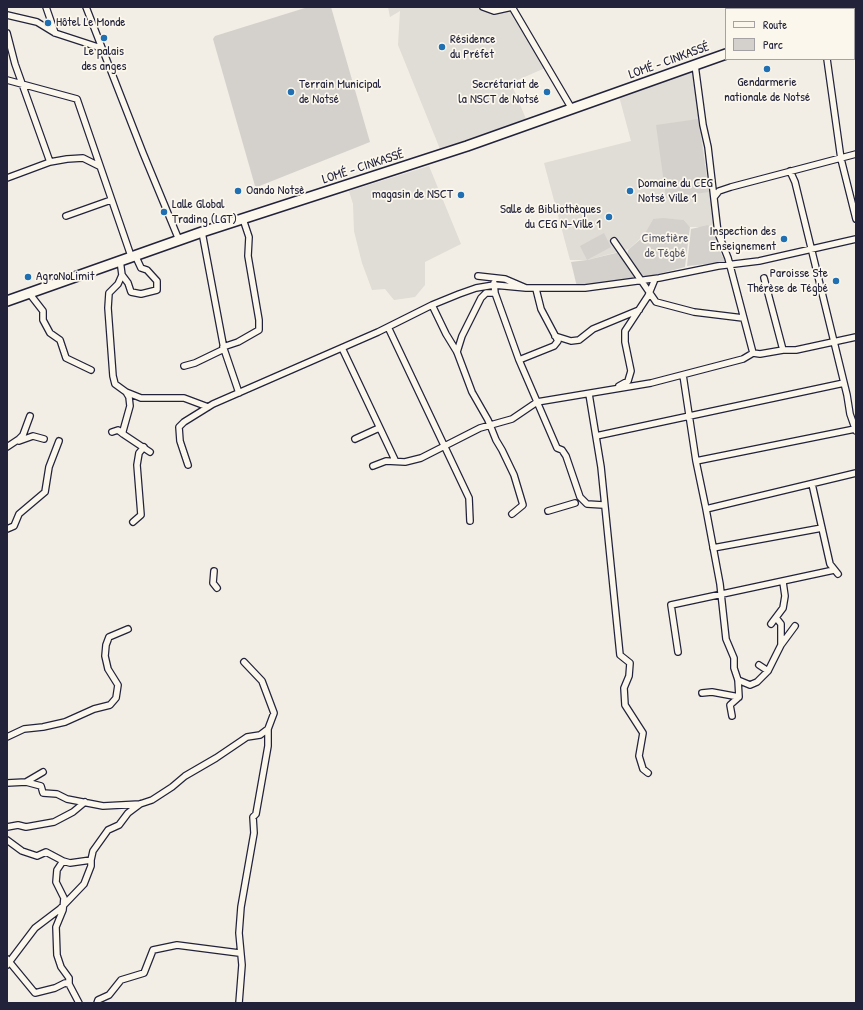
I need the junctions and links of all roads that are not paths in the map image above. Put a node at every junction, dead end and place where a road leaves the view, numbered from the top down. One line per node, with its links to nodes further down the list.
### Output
1 (46, 7): 8 (street)
2 (86, 7): 9 (street)
3 (483, 7): 5 (street)
4 (519, 7): 5 (street)
5 (516, 14): 15 (street)
6 (7, 15): 8 (street)
7 (7, 33): 14 (street)
8 (55, 33): 9 (street)
9 (101, 48): 29 (street)
10 (725, 54): 12 (highway, LOMÉ - CINKASSÉ)
11 (827, 60): 17 (street)
12 (695, 65): 15 (highway, LOMÉ - CINKASSÉ); 22 (street)
13 (7, 80): 14 (street)
14 (22, 84): 18 (street); 19 (street)
15 (572, 109): 25 (highway, LOMÉ - CINKASSÉ)
16 (856, 154): 17 (street)
17 (841, 159): 20 (street); 26 (street)
18 (50, 162): 19 (street); 21 (street)
19 (99, 166): 23 (street)
20 (790, 171): 22 (street); 31 (street)
21 (7, 178)
22 (715, 196): 34 (street)
23 (111, 200): 24 (street); 32 (street)
24 (66, 216)
25 (243, 219): 27 (highway, LOMÉ - CINKASSÉ); 55 (street)
26 (856, 219)
27 (202, 232): 29 (highway, LOMÉ - CINKASSÉ); 55 (street)
28 (856, 239): 31 (street)
29 (179, 240): 32 (highway, LOMÉ - CINKASSÉ)
30 (614, 240): 40 (street)
31 (811, 248): 34 (street); 54 (street)
32 (133, 256): 33 (highway, LOMÉ - CINKASSÉ); 35 (street)
33 (120, 260): 35 (street); 45 (highway, LOMÉ - CINKASSÉ)
34 (729, 264): 39 (street); 50 (street)
35 (122, 275): 66 (street)
36 (478, 276): 37 (street)
37 (494, 277): 41 (street); 42 (street)
38 (764, 278): 57 (street)
39 (655, 279): 40 (street); 44 (street)
40 (642, 281): 43 (street); 44 (street)
41 (494, 285): 42 (street); 46 (street); 48 (street)
42 (526, 288): 43 (street)
43 (536, 288): 52 (street)
44 (650, 292): 49 (street); 50 (street)
45 (29, 293): 47 (highway, LOMÉ - CINKASSÉ); 62 (street)
46 (494, 294): 58 (street); 60 (street)
47 (7, 301)
48 (432, 305): 51 (street); 58 (street)
49 (639, 310): 52 (street); 65 (street)
50 (743, 318): 59 (street)
51 (388, 327): 56 (street); 85 (street)
52 (555, 336): 60 (street)
53 (856, 337): 54 (street)
54 (834, 342): 57 (street); 64 (street)
55 (223, 348): 61 (street); 67 (street)
56 (342, 348): 67 (street); 75 (street)
57 (783, 350): 59 (street)
58 (457, 352): 74 (street)
59 (753, 353): 63 (street)
60 (519, 360): 69 (street)
61 (184, 366)
62 (91, 370)
63 (683, 375): 65 (street); 72 (street)
64 (844, 383): 72 (street); 76 (street)
65 (618, 388): 68 (street)
66 (126, 392): 70 (street); 73 (street)
67 (239, 393): 70 (street)
68 (589, 394): 69 (street); 78 (street)
69 (537, 402): 74 (street); 94 (street)
70 (208, 407): 89 (street)
71 (30, 416): 82 (street)
72 (689, 416): 78 (street); 88 (street)
73 (124, 424): 77 (street); 77 (street)
74 (490, 425): 85 (street); 97 (street)
75 (379, 428): 80 (street); 87 (street)
76 (855, 430): 88 (street)
77 (123, 434): 84 (street)
78 (596, 436): 94 (street)
79 (44, 439): 82 (street)
80 (355, 439)
81 (59, 441): 101 (street)
82 (15, 443): 83 (street)
83 (7, 447)
84 (144, 447): 86 (street); 99 (street)
85 (446, 447): 87 (street); 98 (street)
86 (150, 452)
87 (395, 460): 90 (street)
88 (696, 461): 95 (street)
89 (188, 465)
90 (373, 466)
91 (856, 473): 92 (street)
92 (812, 484): 95 (street); 100 (street)
93 (576, 503): 96 (street)
94 (603, 505): 123 (street)
95 (706, 509): 102 (street)
96 (548, 511)
97 (512, 514)
98 (470, 521)
99 (133, 522)
100 (822, 528): 102 (street); 104 (street)
101 (7, 529)
102 (713, 548): 106 (street)
103 (214, 571): 105 (street)
104 (783, 582): 106 (street); 107 (street)
105 (216, 588)
106 (720, 595): 112 (street); 116 (street)
107 (777, 618): 108 (street); 111 (street)
108 (771, 624)
109 (795, 626): 111 (street)
110 (128, 629): 121 (street)
111 (781, 645): 115 (street)
112 (678, 652)
113 (244, 662): 120 (street)
114 (759, 665): 115 (street)
115 (768, 670): 116 (street)
116 (738, 680): 118 (street)
117 (702, 693): 118 (street)
118 (739, 697): 119 (street)
119 (732, 716)
120 (268, 729): 127 (street); 133 (street)
121 (7, 737)
122 (44, 772): 124 (street)
123 (648, 773)
124 (26, 782): 125 (street); 126 (street)
125 (7, 783)
126 (85, 802): 127 (street); 128 (street)
127 (140, 804): 130 (street)
128 (7, 827)
129 (7, 840): 131 (street)
130 (91, 860): 131 (street); 132 (street)
131 (63, 861): 132 (street)
132 (63, 905): 134 (street); 135 (street)
133 (239, 953): 137 (street); 138 (street)
134 (8, 962): 135 (street)
135 (69, 984): 136 (street)
136 (79, 1003)
137 (97, 1003)
138 (239, 1003)

